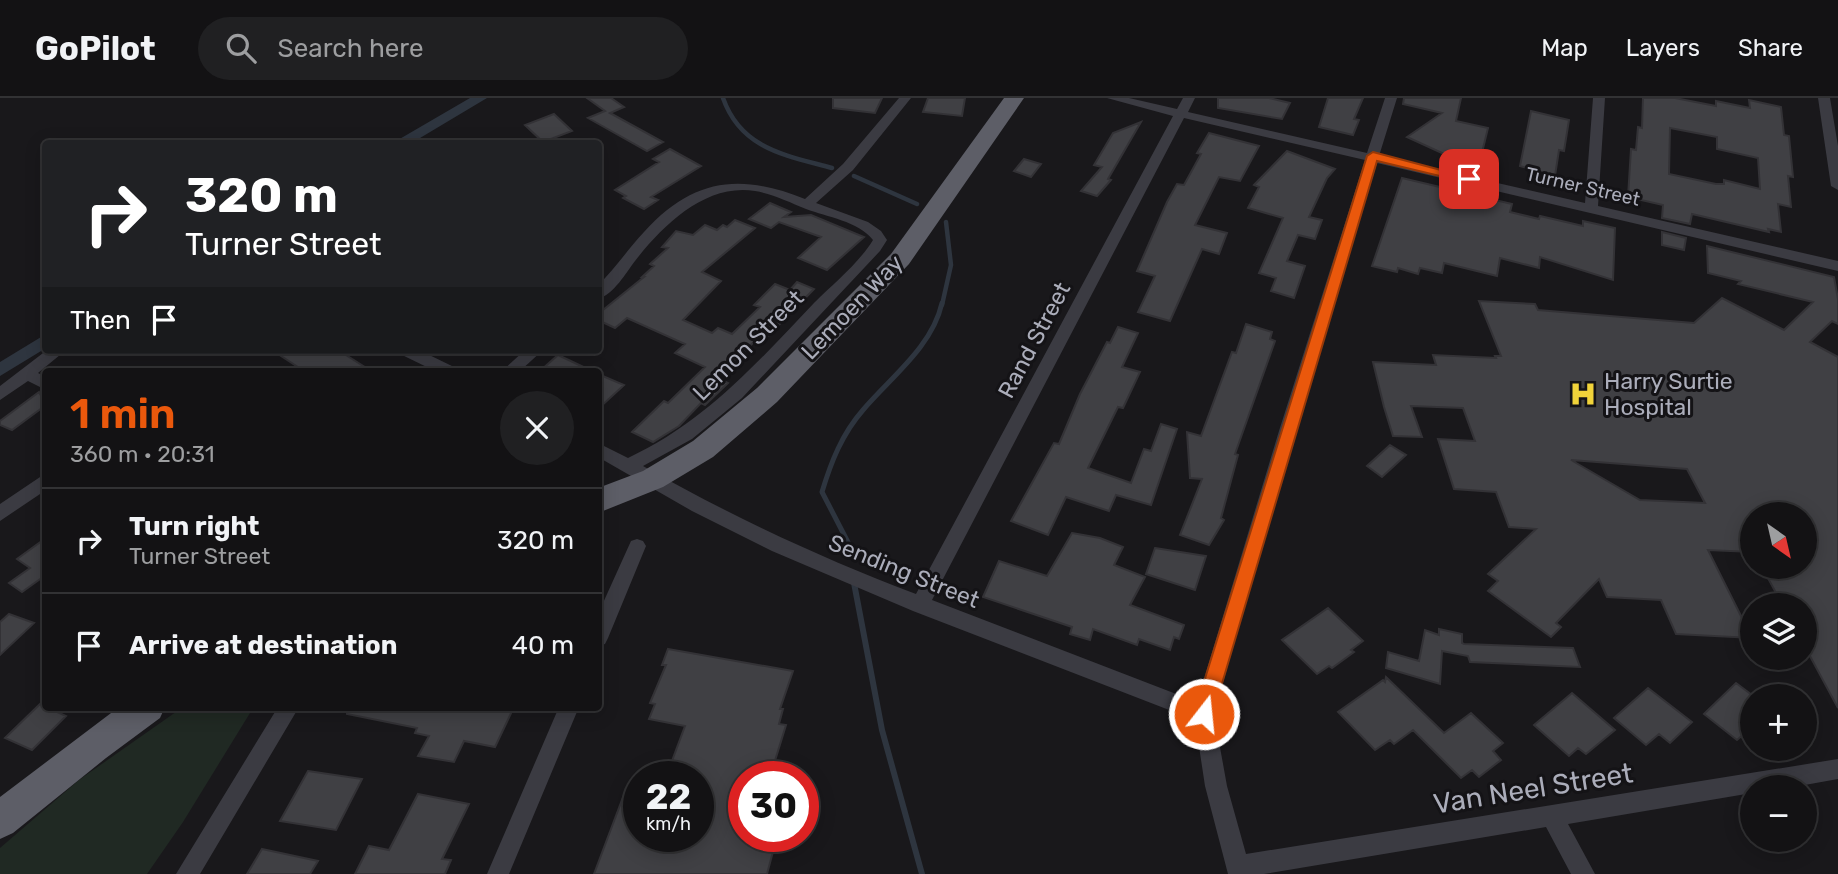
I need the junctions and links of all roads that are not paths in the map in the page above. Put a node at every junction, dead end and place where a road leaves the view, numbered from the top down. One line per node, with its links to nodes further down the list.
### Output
1 (905, 98): 10 (street)
2 (1014, 98): 23 (highway, Lemoen Way)
3 (1113, 98): 7 (street, Turner Street)
4 (1391, 98): 8 (street)
5 (1599, 98): 11 (street)
6 (1824, 98): 9 (street)
7 (1185, 105): 8 (street, Turner Street); 28 (street, Rand Street)
8 (1373, 156): 11 (street, Turner Street); 33 (street)
9 (1838, 186)
10 (807, 204): 13 (street); 23 (street, Lemon Street)
11 (1591, 208): 12 (street, Turner Street)
12 (1838, 266)
13 (602, 291)
14 (53, 354): 19 (street)
15 (414, 354): 17 (street)
16 (530, 354): 18 (street)
17 (442, 368)
18 (514, 368)
19 (27, 374): 20 (street); 21 (street)
20 (42, 382)
21 (0, 394)
22 (602, 451): 23 (street, Sending Street)
23 (641, 472): 25 (highway, Lemoen Way); 28 (street, Sending Street)
24 (42, 483): 26 (street)
25 (602, 498)
26 (0, 514)
27 (638, 546): 29 (street)
28 (919, 605): 33 (street, Sending Street)
29 (602, 629)
30 (142, 711): 36 (highway)
31 (287, 711): 38 (street)
32 (567, 711): 39 (street)
33 (1204, 714): 37 (street)
34 (1834, 772): 35 (street, Van Neel Street)
35 (1551, 814): 37 (street, Van Neel Street); 40 (street)
36 (0, 820)
37 (1238, 870)
38 (187, 874)
39 (498, 874)
40 (1584, 874)

